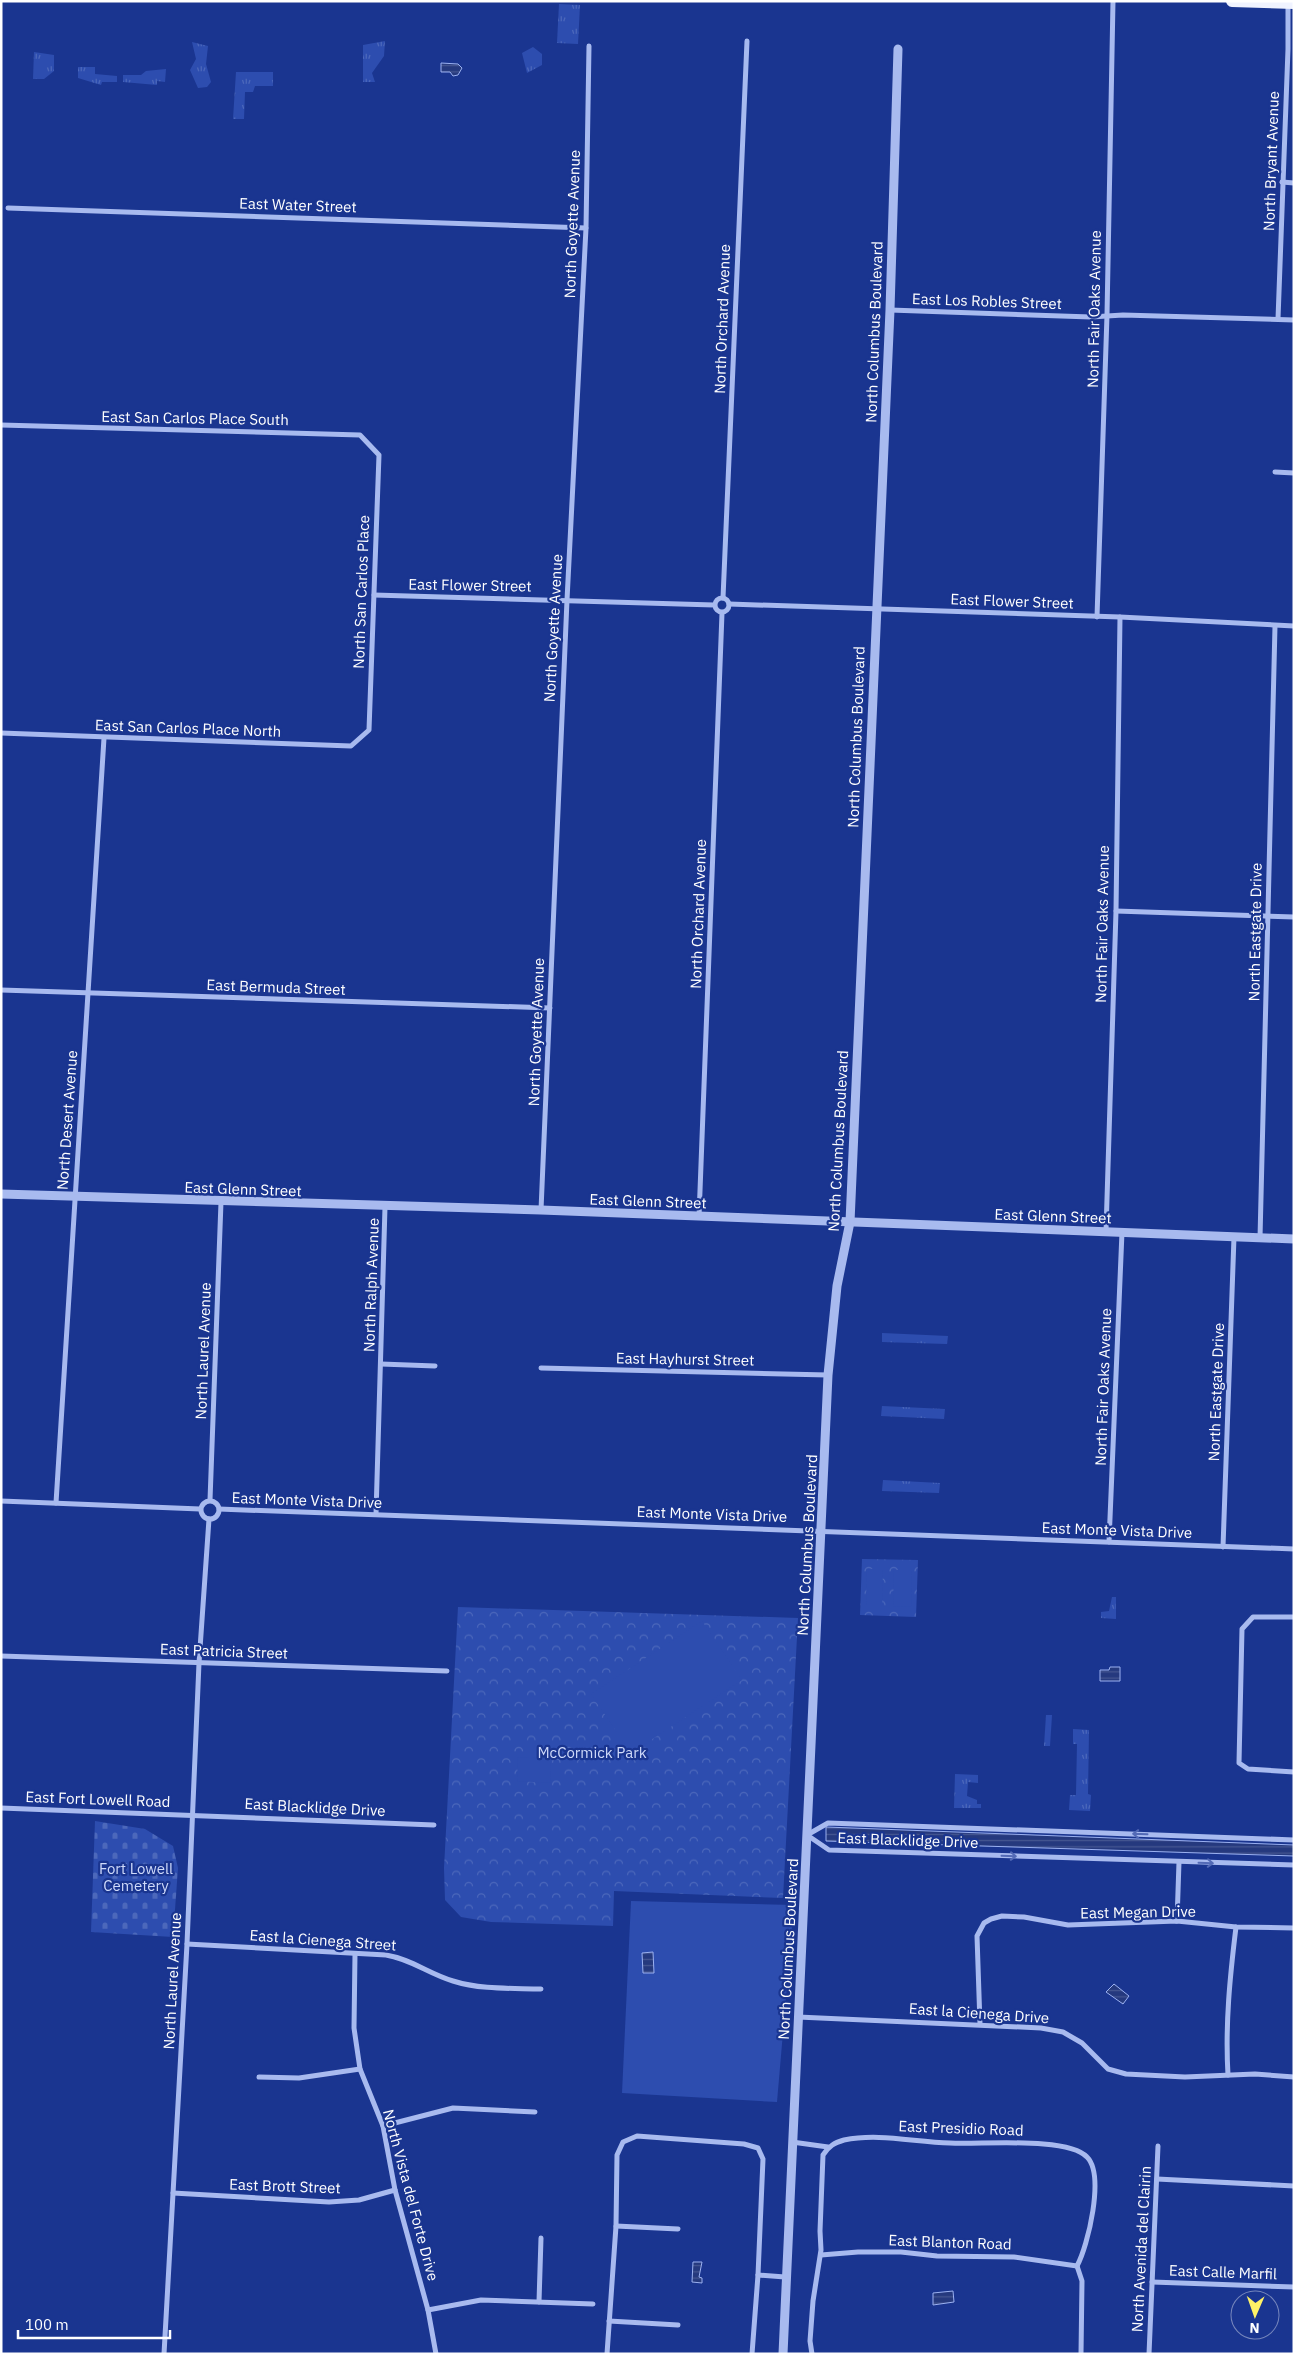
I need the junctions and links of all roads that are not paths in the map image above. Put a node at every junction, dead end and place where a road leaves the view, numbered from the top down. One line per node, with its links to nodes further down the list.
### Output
1 (1113, 1): 12 (street, North Fair Oaks Avenue)
2 (1232, 1): 3 (main road)
3 (1291, 3): 7 (street, North Bryant Avenue)
4 (747, 41): 20 (street, North Orchard Avenue)
5 (589, 46): 10 (street, North Goyette Avenue)
6 (898, 49): 11 (street, North Columbus Boulevard)
7 (1282, 182): 8 (street); 13 (street, North Bryant Avenue)
8 (1294, 183)
9 (8, 208): 10 (street, East Water Street)
10 (586, 228): 21 (street, North Goyette Avenue)
11 (890, 310): 12 (street, East Los Robles Street); 24 (street, North Columbus Boulevard)
12 (1107, 316): 13 (street, East Los Robles Street); 26 (street, North Fair Oaks Avenue)
13 (1278, 319): 14 (street, East Los Robles Street)
14 (1294, 320)
15 (1, 426): 16 (street, East San Carlos Place South)
16 (379, 456): 19 (street, North San Carlos Place)
17 (1275, 472): 18 (street)
18 (1294, 473)
19 (374, 594): 21 (street, East Flower Street); 30 (street, North San Carlos Place)
20 (723, 598): 22 (street); 23 (street)
21 (567, 600): 22 (street, East Flower Street); 38 (street, North Goyette Avenue)
22 (714, 604): 25 (street)
23 (729, 604): 24 (street, East Flower Street); 25 (street)
24 (875, 609): 26 (street, East Flower Street); 45 (street, North Columbus Boulevard)
25 (722, 613): 44 (street, North Orchard Avenue)
26 (1097, 617): 27 (street, East Flower Street)
27 (1120, 617): 28 (street, East Flower Street); 33 (street, North Fair Oaks Avenue)
28 (1275, 626): 29 (street, East Flower Street); 34 (street, North Eastgate Drive)
29 (1294, 626)
30 (369, 730): 32 (street, East San Carlos Place North)
31 (1, 733): 32 (street, East San Carlos Place North)
32 (104, 738): 37 (street, North Desert Avenue)
33 (1116, 911): 34 (street); 46 (street, North Fair Oaks Avenue)
34 (1267, 916): 35 (street); 49 (street, North Eastgate Drive)
35 (1294, 917)
36 (1, 990): 37 (street, East Bermuda Street)
37 (88, 993): 38 (street, East Bermuda Street); 40 (street, North Desert Avenue)
38 (550, 1008): 43 (street, North Goyette Avenue)
39 (1, 1194): 40 (street, East Glenn Street)
40 (74, 1195): 41 (street, East Glenn Street); 57 (street, North Desert Avenue)
41 (221, 1202): 42 (street, East Glenn Street); 55 (street, North Laurel Avenue)
42 (385, 1207): 43 (street, East Glenn Street); 51 (street, North Ralph Avenue)
43 (541, 1210): 44 (street, East Glenn Street)
44 (699, 1216): 45 (street, East Glenn Street)
45 (850, 1222): 46 (street, East Glenn Street); 54 (street, North Columbus Boulevard)
46 (1106, 1231): 47 (street, East Glenn Street)
47 (1122, 1232): 48 (street, East Glenn Street); 63 (street, North Fair Oaks Avenue)
48 (1234, 1237): 49 (street, East Glenn Street); 64 (street, North Eastgate Drive)
49 (1260, 1238): 50 (street, East Glenn Street)
50 (1294, 1239)
51 (381, 1364): 52 (street, North Ralph Avenue); 60 (street, North Ralph Avenue)
52 (435, 1366)
53 (541, 1368): 54 (street, East Hayhurst Street)
54 (828, 1375): 62 (street, North Columbus Boulevard)
55 (210, 1500): 58 (street); 59 (street)
56 (1, 1501): 57 (street)
57 (56, 1503): 58 (street)
58 (200, 1509): 61 (street)
59 (219, 1509): 60 (street, East Monte Vista Drive); 61 (street)
60 (376, 1514): 62 (street, East Monte Vista Drive)
61 (209, 1519): 68 (street, North Laurel Avenue)
62 (821, 1531): 63 (street, East Monte Vista Drive); 74 (street, North Columbus Boulevard)
63 (1109, 1542): 64 (street, East Monte Vista Drive)
64 (1223, 1547): 65 (street, East Monte Vista Drive)
65 (1294, 1549)
66 (1294, 1617): 70 (street)
67 (1, 1656): 68 (street, East Patricia Street)
68 (199, 1663): 69 (street, East Patricia Street); 72 (street, North Laurel Avenue)
69 (447, 1671)
70 (1294, 1772)
71 (1, 1808): 72 (street, East Fort Lowell Road)
72 (194, 1814): 73 (street, East Blacklidge Drive); 81 (street, North Laurel Avenue)
73 (434, 1825)
74 (807, 1835): 75 (street, East Blacklidge Drive, one-way to 74); 76 (street, East Blacklidge Drive, one-way to 76); 84 (street, North Columbus Boulevard)
75 (1294, 1840)
76 (1179, 1862): 77 (street, East Blacklidge Drive, one-way to 77); 78 (street)
77 (1294, 1865)
78 (1177, 1922): 79 (street, East Megan Drive); 85 (street, East Megan Drive)
79 (1236, 1927): 80 (street, East Megan Drive); 87 (street)
80 (1294, 1928)
81 (187, 1944): 82 (street, East la Cienega Street); 98 (street, North Laurel Avenue)
82 (355, 1954): 83 (street, East la Cienega Street); 86 (street, North Vista del Forte Drive)
83 (541, 1989)
84 (798, 2017): 85 (street, East la Cienega Drive); 92 (street, North Columbus Boulevard)
85 (980, 2024): 87 (street, East la Cienega Drive)
86 (360, 2069): 88 (street); 91 (street, North Vista del Forte Drive)
87 (1228, 2075): 89 (street, East la Cienega Drive)
88 (258, 2076)
89 (1294, 2077)
90 (535, 2112): 91 (street)
91 (383, 2126): 97 (street, North Vista del Forte Drive)
92 (792, 2142): 94 (street); 105 (street, North Columbus Boulevard)
93 (1158, 2146): 95 (street, North Avenida del Clairin)
94 (828, 2147): 102 (street); 103 (street, East Presidio Road)
95 (1157, 2179): 96 (street); 106 (street, North Avenida del Clairin)
96 (1294, 2186)
97 (395, 2190): 98 (street, East Brott Street); 110 (street, North Vista del Forte Drive)
98 (173, 2193): 113 (street, North Laurel Avenue)
99 (616, 2226): 100 (street); 104 (street); 111 (street)
100 (678, 2229)
101 (540, 2238): 108 (street)
102 (821, 2255): 103 (street, East Blanton Road); 118 (street)
103 (1077, 2266): 119 (street)
104 (758, 2275): 105 (street); 116 (street)
105 (785, 2277): 117 (street, North Columbus Boulevard)
106 (1152, 2282): 107 (street, East Calle Marfil); 120 (street, North Avenida del Clairin)
107 (1294, 2287)
108 (539, 2302): 109 (street); 110 (street)
109 (592, 2304)
110 (428, 2310): 114 (street, North Vista del Forte Drive)
111 (609, 2322): 112 (street); 115 (street)
112 (678, 2325)
113 (164, 2354)
114 (436, 2354)
115 (607, 2354)
116 (752, 2354)
117 (783, 2354)
118 (812, 2354)
119 (1081, 2354)
120 (1149, 2354)

